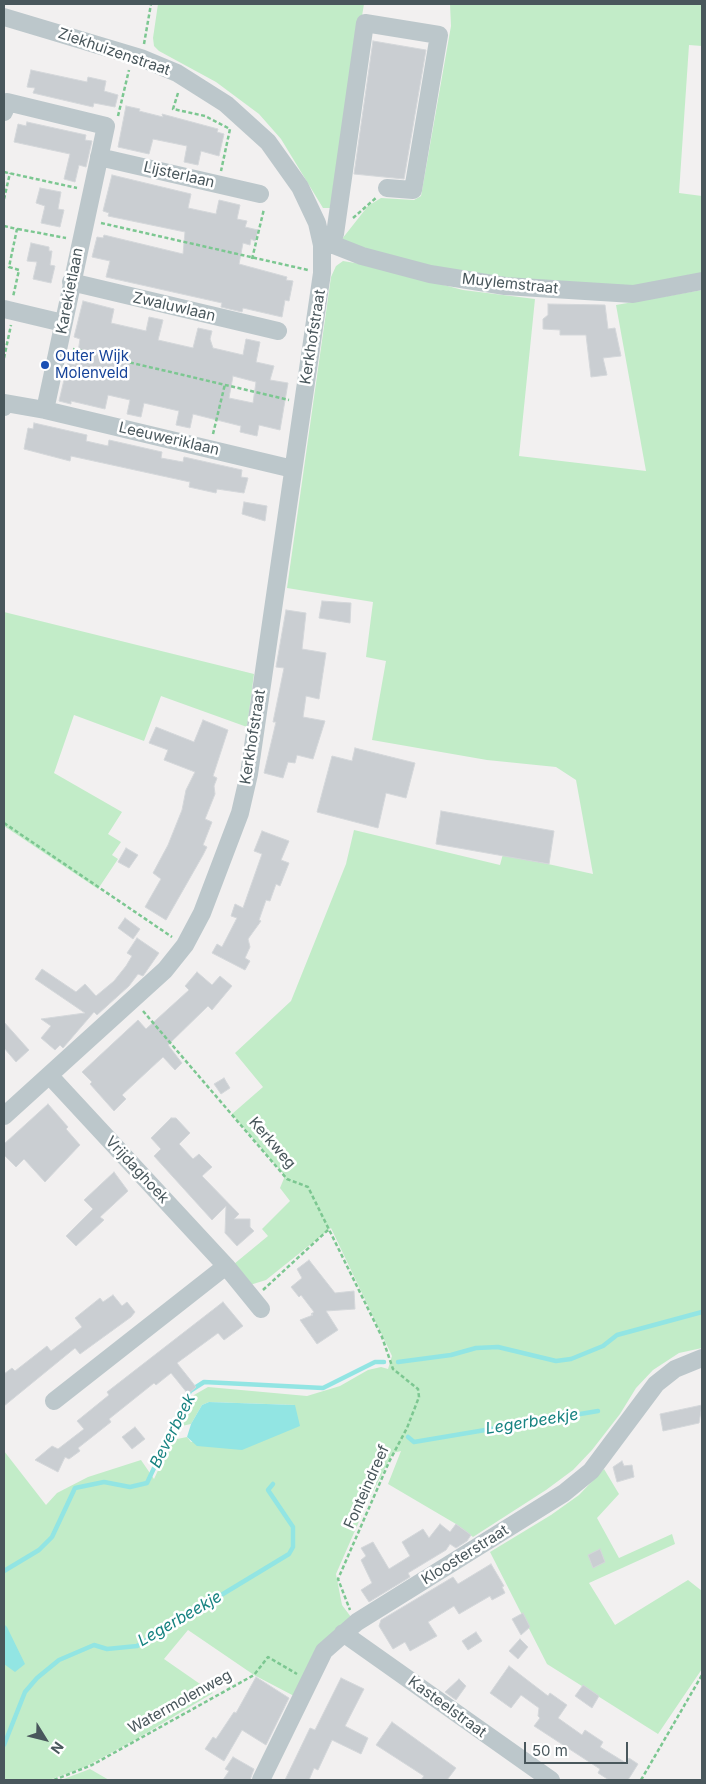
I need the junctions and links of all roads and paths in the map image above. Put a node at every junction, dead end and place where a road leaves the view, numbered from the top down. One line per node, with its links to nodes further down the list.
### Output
1 (151, 4): 3 (path)
2 (4, 17): 3 (street, Ziekhuizenstraat)
3 (137, 57): 4 (street, Ziekhuizenstraat); 6 (path)
4 (183, 77): 10 (path); 20 (street, Ziekhuizenstraat)
5 (4, 112): 6 (street)
6 (106, 126): 7 (street, Karekietlaan)
7 (99, 157): 10 (street, Lijsterlaan); 12 (street, Karekietlaan)
8 (4, 172): 9 (path)
9 (10, 173): 12 (path); 14 (path)
10 (218, 184): 13 (street, Lijsterlaan)
11 (387, 188): 18 (street)
12 (91, 192): 15 (street, Karekietlaan)
13 (260, 194): 21 (path)
14 (4, 199)
15 (85, 219): 19 (street, Karekietlaan); 21 (path)
16 (4, 226): 17 (path)
17 (17, 229): 19 (path); 26 (path)
18 (335, 234)
19 (80, 240): 25 (street, Karekietlaan)
20 (322, 245): 23 (street, Ziekhuizenstraat); 24 (street, Muylemstraat)
21 (252, 259): 22 (path)
22 (288, 266)
23 (322, 273): 36 (street, Kerkhofstraat)
24 (702, 281)
25 (71, 282): 27 (street, Karekietlaan); 28 (street, Zwaluwlaan)
26 (9, 310): 27 (street); 30 (path)
27 (63, 323): 29 (street, Karekietlaan)
28 (278, 331)
29 (59, 346): 31 (path); 34 (street, Karekietlaan)
30 (4, 358)
31 (225, 384): 32 (path); 35 (path)
32 (276, 397)
33 (4, 407): 34 (street)
34 (45, 410): 35 (street, Leeuweriklaan)
35 (209, 448): 36 (street, Leeuweriklaan)
36 (293, 469): 38 (street, Kerkhofstraat)
37 (4, 823): 38 (path)
38 (185, 945): 39 (street, Kerkhofstraat)
39 (133, 998): 40 (street, Kerkhofstraat); 42 (path, Kerkweg)
40 (49, 1075): 41 (street, Kerkhofstraat); 43 (street, Vrijdaghoek)
41 (4, 1116)
42 (328, 1230): 44 (path); 46 (path, Kerkweg)
43 (226, 1266): 44 (street, Vrijdaghoek); 47 (street)
44 (257, 1304)
45 (702, 1358): 48 (street, Kloosterstraat)
46 (393, 1369): 48 (path, Fonteindreef)
47 (54, 1401)
48 (357, 1622): 49 (street, Kloosterstraat)
49 (343, 1633): 51 (street, Kloosterstraat); 54 (street, Kasteelstraat)
50 (702, 1675): 55 (path)
51 (309, 1681): 52 (path, Watermolenweg); 53 (street, Kloosterstraat)
52 (54, 1780)
53 (261, 1780)
54 (551, 1780)
55 (641, 1780)

